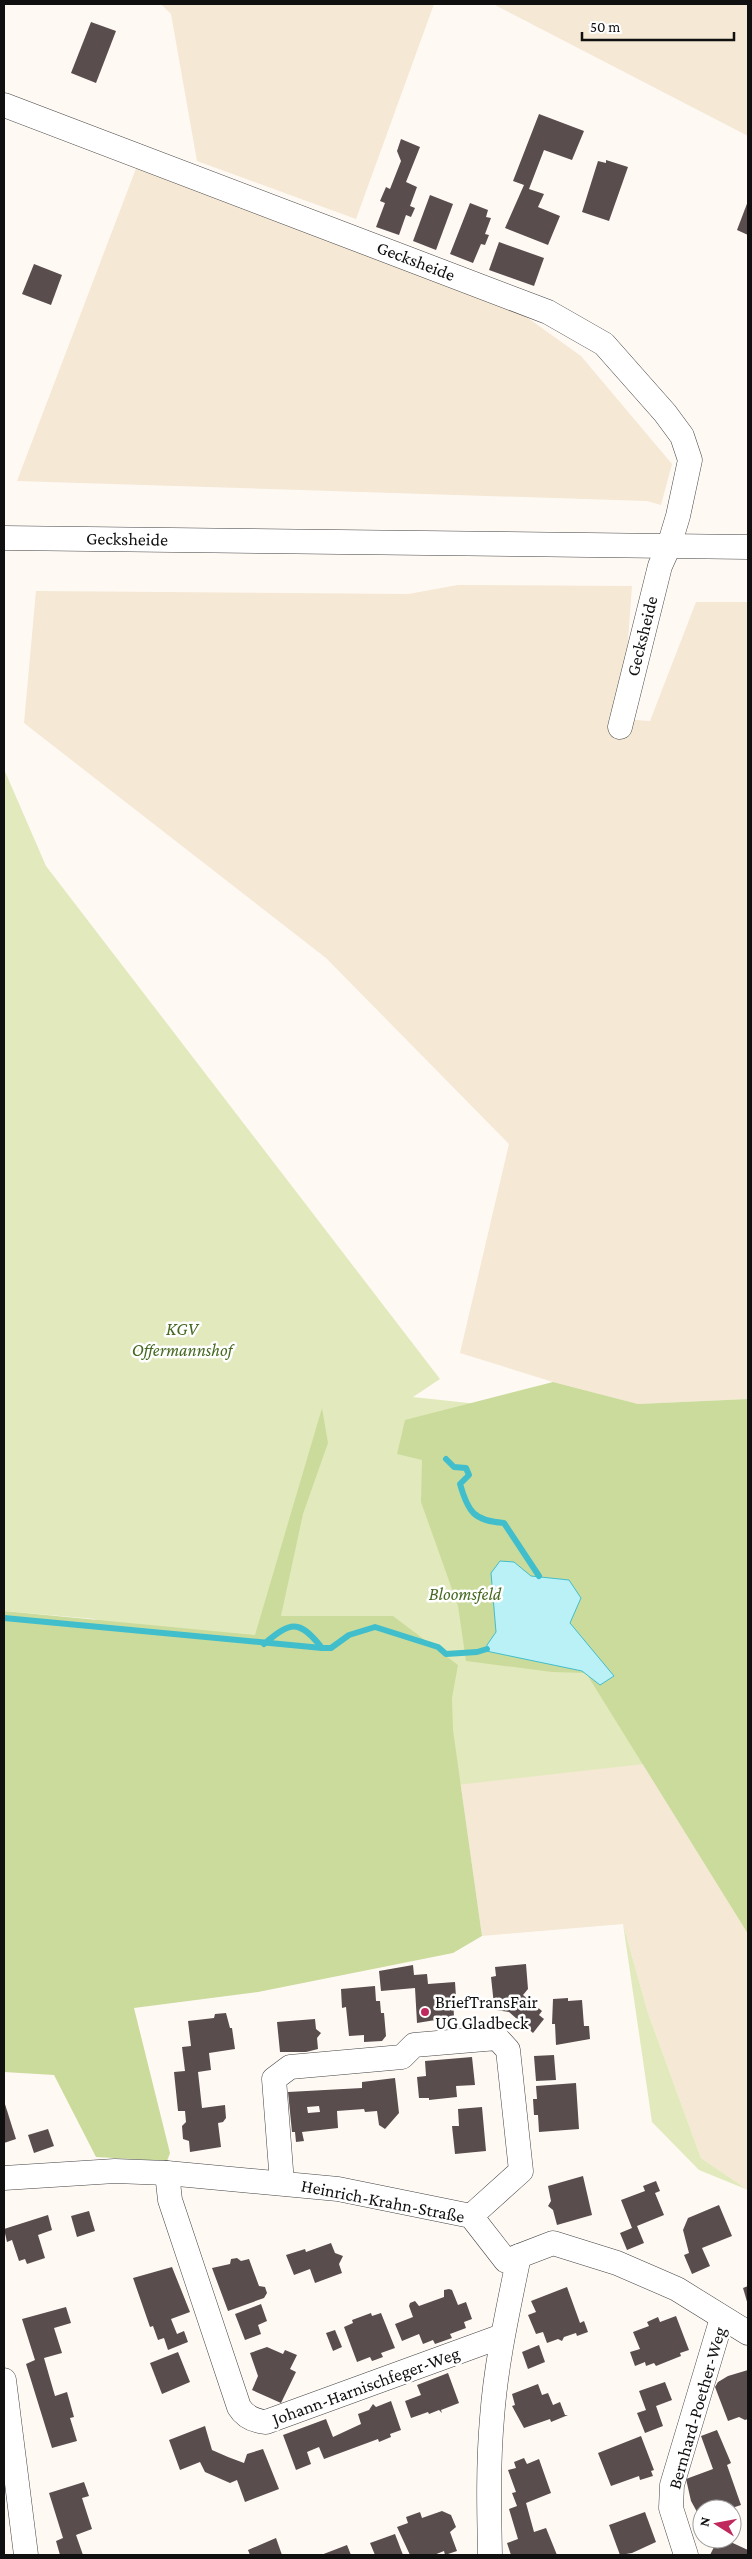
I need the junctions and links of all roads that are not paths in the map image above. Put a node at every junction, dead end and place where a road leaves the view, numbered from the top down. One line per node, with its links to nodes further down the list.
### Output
1 (4, 105): 3 (street, Gecksheide)
2 (4, 538): 3 (street, Gecksheide)
3 (669, 546): 4 (street, Gecksheide); 5 (street, Gecksheide)
4 (748, 547)
5 (620, 727)
6 (167, 2173): 7 (street, Heinrich-Krahn-Straße); 8 (street, Heinrich-Krahn-Straße); 13 (street, Johann-Harnischfeger-Weg)
7 (4, 2178)
8 (282, 2182): 9 (street, Heinrich-Krahn-Straße); 9 (street)
9 (471, 2216): 10 (street, Heinrich-Krahn-Straße)
10 (519, 2256): 11 (street); 13 (street)
11 (722, 2318): 12 (street); 17 (street, Bernhard-Poether-Weg)
12 (748, 2333)
13 (502, 2336): 16 (street)
14 (4, 2380): 15 (street)
15 (26, 2555)
16 (490, 2555)
17 (686, 2555)

